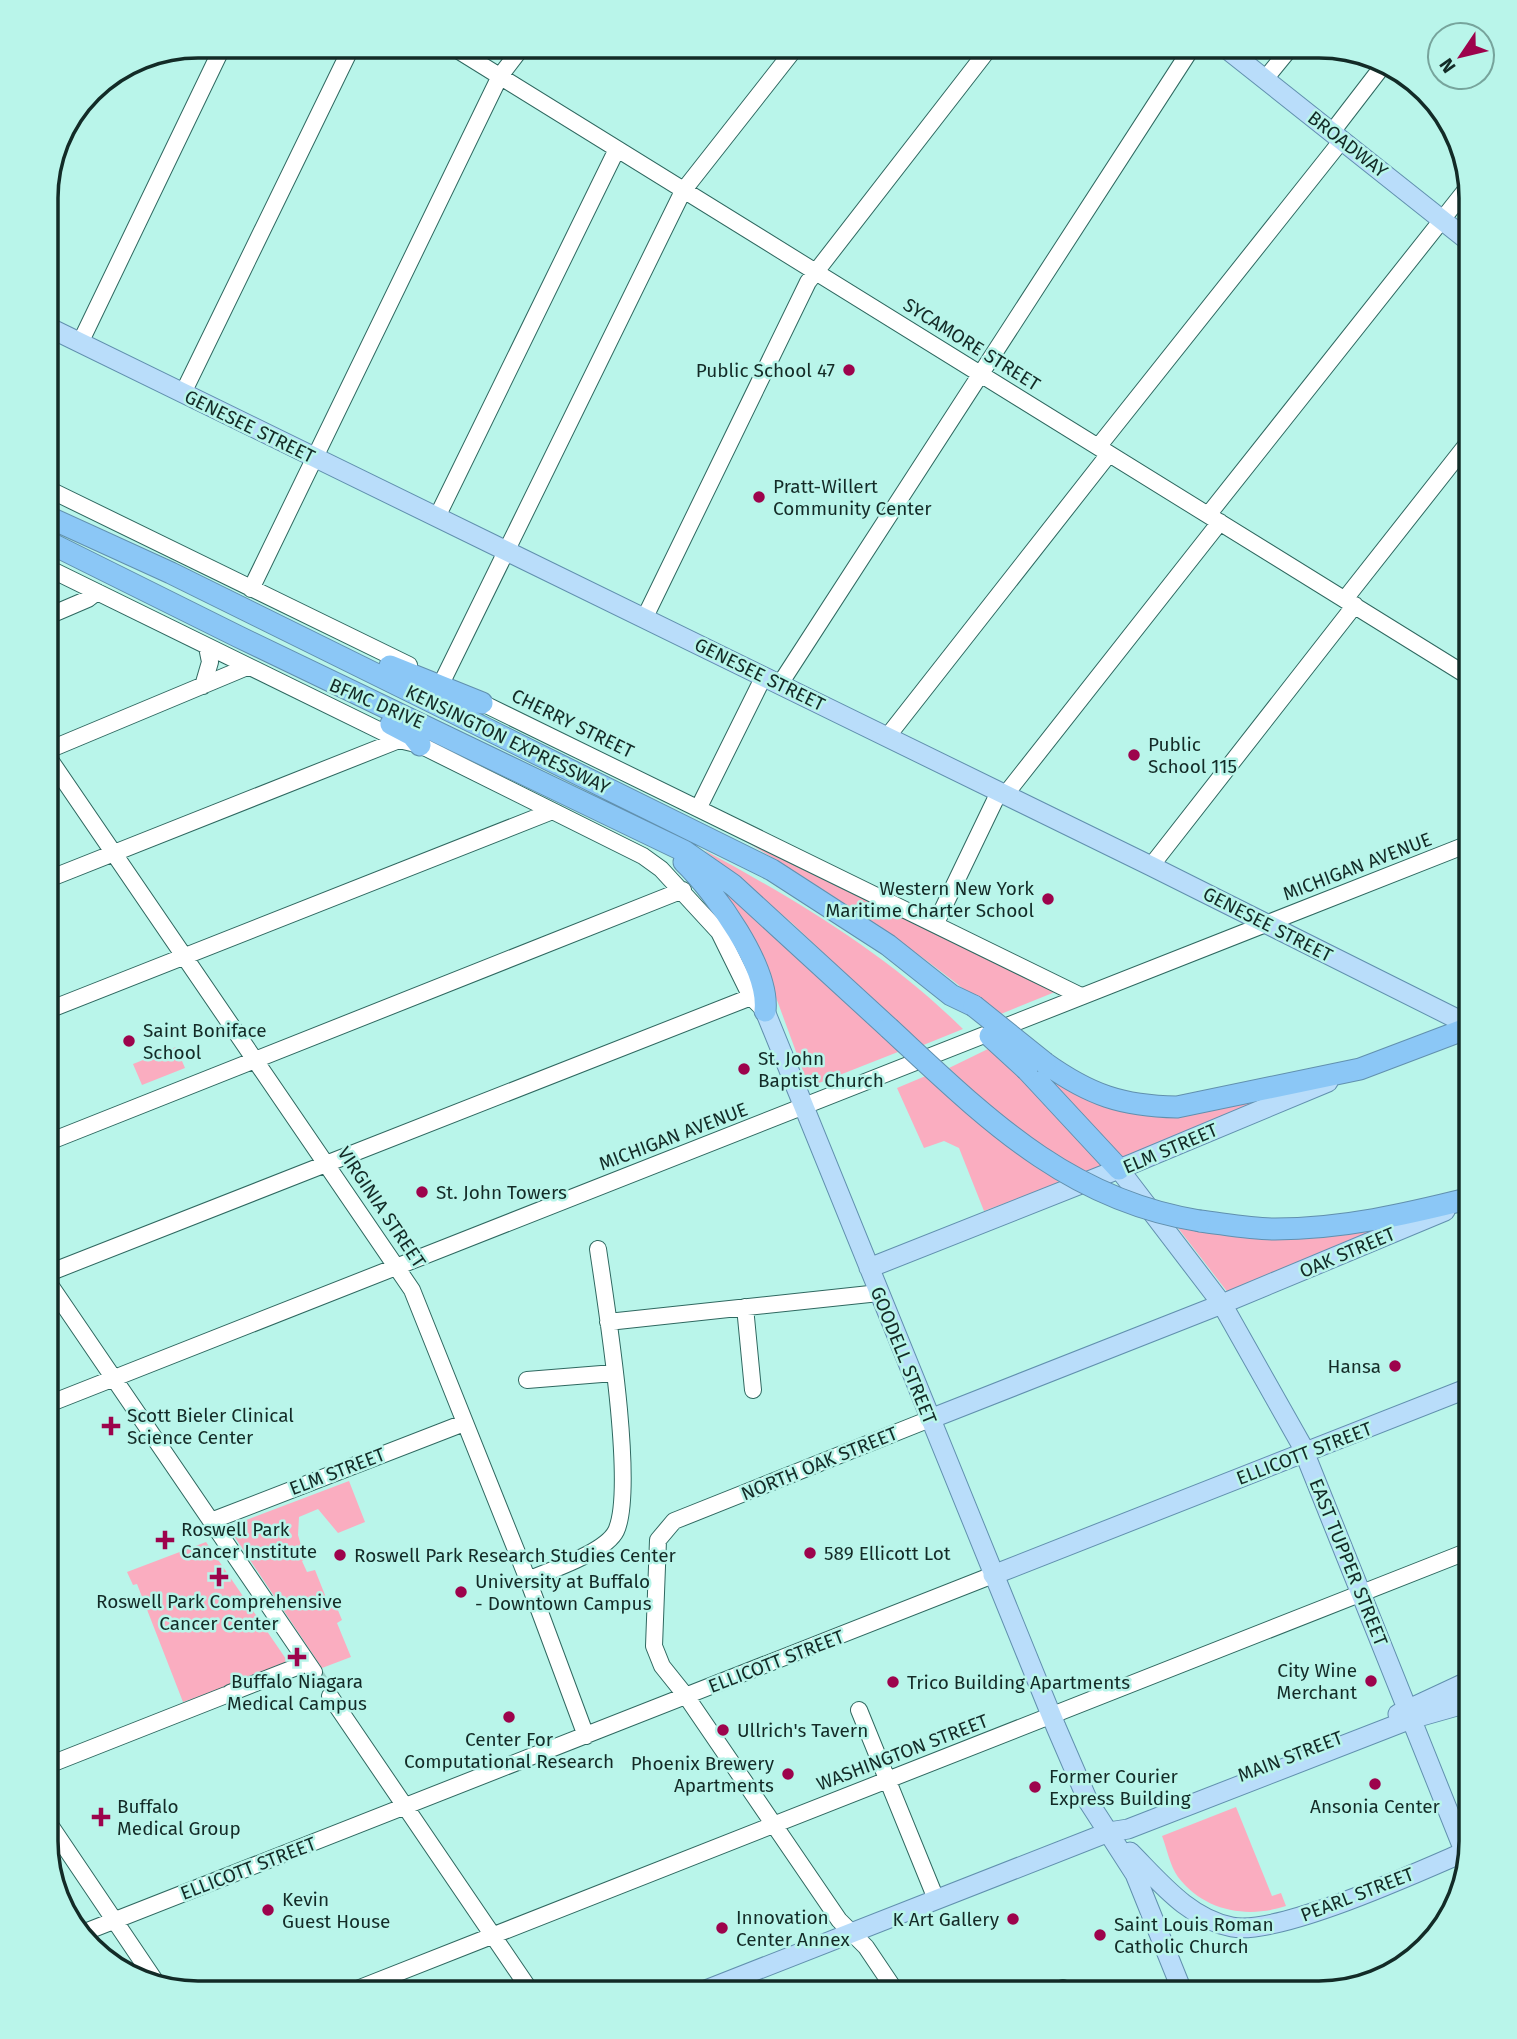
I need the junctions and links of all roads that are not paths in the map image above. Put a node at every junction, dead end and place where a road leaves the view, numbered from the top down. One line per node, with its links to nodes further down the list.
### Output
1 (217, 58): 21 (street)
2 (346, 58): 23 (street)
3 (471, 58): 11 (street, SYCAMORE STREET)
4 (514, 58): 11 (street)
5 (788, 58): 15 (street)
6 (982, 58): 19 (street)
7 (1186, 58): 22 (street)
8 (1238, 58): 12 (main road, BROADWAY)
9 (1282, 58): 12 (street)
10 (1379, 72): 13 (street)
11 (500, 76): 14 (street, SYCAMORE STREET); 26 (street)
12 (1265, 79): 13 (main road, BROADWAY)
13 (1337, 136): 17 (main road, BROADWAY); 24 (street)
14 (617, 149): 15 (street, SYCAMORE STREET); 28 (street)
15 (683, 191): 19 (street, SYCAMORE STREET); 32 (street)
16 (1459, 198): 17 (street)
17 (1442, 220): 18 (main road, BROADWAY); 29 (street)
18 (1459, 233)
19 (814, 271): 22 (street, SYCAMORE STREET); 39 (street)
20 (58, 332): 21 (main road, GENESEE STREET)
21 (80, 343): 23 (main road, GENESEE STREET)
22 (981, 374): 24 (street, SYCAMORE STREET); 44 (street)
23 (183, 393): 26 (main road, GENESEE STREET)
24 (1103, 450): 29 (street, SYCAMORE STREET); 48 (street)
25 (1459, 456): 37 (street)
26 (314, 457): 28 (main road, GENESEE STREET); 35 (street)
27 (58, 494): 35 (street, CHERRY STREET)
28 (437, 517): 32 (main road, GENESEE STREET)
29 (1214, 519): 37 (street, SYCAMORE STREET); 52 (street)
30 (58, 522): 34 (highway, KENSINGTON EXPRESSWAY)
31 (58, 547): 40 (highway, KENSINGTON EXPRESSWAY)
32 (508, 552): 39 (main road, GENESEE STREET); 45 (street)
33 (58, 573): 36 (street, BFMC DRIVE)
34 (170, 573): 47 (highway); 70 (highway, KENSINGTON EXPRESSWAY, bridge)
35 (251, 589): 45 (street, CHERRY STREET)
36 (97, 592): 38 (street); 41 (street, BFMC DRIVE)
37 (1350, 602): 42 (street, SYCAMORE STREET); 58 (street)
38 (58, 612)
39 (645, 617): 44 (main road, GENESEE STREET)
40 (237, 636): 49 (highway); 55 (highway, KENSINGTON EXPRESSWAY)
41 (207, 647): 43 (street, BFMC DRIVE); 46 (street)
42 (1459, 666)
43 (247, 667): 46 (street); 49 (street, BFMC DRIVE)
44 (772, 680): 48 (main road, GENESEE STREET); 53 (street)
45 (443, 682): 47 (street, CHERRY STREET)
46 (203, 686): 50 (street)
47 (482, 703): 53 (street, CHERRY STREET)
48 (887, 737): 52 (main road, GENESEE STREET)
49 (410, 742): 54 (street, BFMC DRIVE); 57 (street)
50 (58, 748)
51 (58, 770): 57 (street, VIRGINIA STREET)
52 (1002, 794): 58 (main road, GENESEE STREET); 61 (street)
53 (698, 807): 61 (street, CHERRY STREET)
54 (550, 812): 60 (street, BFMC DRIVE); 63 (street)
55 (626, 824): 65 (highway); 76 (highway, bridge)
56 (1459, 848): 62 (street, MICHIGAN AVENUE)
57 (116, 853): 59 (street); 63 (street, VIRGINIA STREET)
58 (1151, 866): 62 (main road, GENESEE STREET)
59 (58, 875)
60 (683, 890): 65 (street, GOODELL STREET); 69 (street)
61 (936, 923): 64 (street, CHERRY STREET)
62 (1267, 924): 64 (street, MICHIGAN AVENUE); 67 (main road, GENESEE STREET)
63 (185, 956): 66 (street); 69 (street, VIRGINIA STREET)
64 (1081, 996): 72 (street, MICHIGAN AVENUE)
65 (758, 1004): 72 (main road, GOODELL STREET); 74 (street)
66 (58, 1006)
67 (1459, 1020)
68 (1459, 1032): 71 (highway, ELM STREET)
69 (256, 1060): 73 (street); 74 (street, VIRGINIA STREET)
70 (1036, 1067): 71 (highway); 75 (highway)
71 (1360, 1069): 75 (main road, ELM STREET)
72 (804, 1107): 79 (street, MICHIGAN AVENUE); 80 (main road, GOODELL STREET)
73 (58, 1138)
74 (326, 1163): 79 (street, VIRGINIA STREET); 81 (street)
75 (1119, 1169): 80 (main road, ELM STREET); 84 (main road, EAST TUPPER STREET)
76 (1459, 1202)
77 (1459, 1204): 84 (main road, OAK STREET)
78 (598, 1250): 86 (street)
79 (396, 1266): 88 (street, MICHIGAN AVENUE); 94 (street, VIRGINIA STREET)
80 (869, 1268): 82 (main road, GOODELL STREET)
81 (58, 1269)
82 (879, 1293): 85 (street); 93 (main road, GOODELL STREET)
83 (58, 1296): 88 (street)
84 (1222, 1304): 93 (main road, NORTH OAK STREET); 95 (main road, EAST TUPPER STREET)
85 (745, 1307): 86 (street); 90 (street)
86 (608, 1322): 87 (street)
87 (614, 1373): 89 (street); 99 (street)
88 (114, 1378): 92 (street, MICHIGAN AVENUE); 96 (street)
89 (527, 1380)
90 (753, 1390)
91 (1459, 1392): 95 (main road, ELLICOTT STREET)
92 (58, 1400)
93 (930, 1419): 98 (main road, GOODELL STREET); 103 (street, NORTH OAK STREET)
94 (464, 1423): 96 (street, ELM STREET); 99 (street, VIRGINIA STREET)
95 (1305, 1453): 98 (main road, ELLICOTT STREET); 100 (main road, EAST TUPPER STREET)
96 (211, 1521): 109 (street)
97 (1459, 1555): 100 (street, WASHINGTON STREET)
98 (993, 1575): 103 (street, ELLICOTT STREET); 107 (main road, GOODELL STREET)
99 (528, 1580): 108 (street, VIRGINIA STREET)
100 (1361, 1593): 106 (main road, EAST TUPPER STREET); 107 (street, WASHINGTON STREET)
101 (1459, 1687): 106 (main road)
102 (330, 1696): 111 (street)
103 (687, 1696): 108 (street, ELLICOTT STREET); 112 (street)
104 (1459, 1705): 106 (main road)
105 (859, 1710): 110 (street)
106 (1410, 1715): 113 (main road); 114 (main road, EAST TUPPER STREET)
107 (1051, 1716): 110 (street, WASHINGTON STREET); 113 (main road, GOODELL STREET)
108 (586, 1735): 111 (street, ELLICOTT STREET)
109 (58, 1761)
110 (888, 1781): 112 (street, WASHINGTON STREET); 117 (street)
111 (405, 1807): 118 (street, ELLICOTT STREET); 121 (street)
112 (773, 1825): 120 (street); 121 (street, WASHINGTON STREET)
113 (1109, 1832): 116 (main road, PEARL STREET); 117 (main road); 127 (main road)
114 (1459, 1834)
115 (58, 1837): 118 (street)
116 (1458, 1856)
117 (936, 1899): 120 (main road)
118 (114, 1921): 119 (street, ELLICOTT STREET); 122 (street)
119 (90, 1930)
120 (852, 1933): 125 (main road); 126 (street)
121 (492, 1936): 123 (street, WASHINGTON STREET); 124 (street)
122 (149, 1973)
123 (378, 1981)
124 (524, 1981)
125 (729, 1981)
126 (889, 1981)
127 (1178, 1981)

